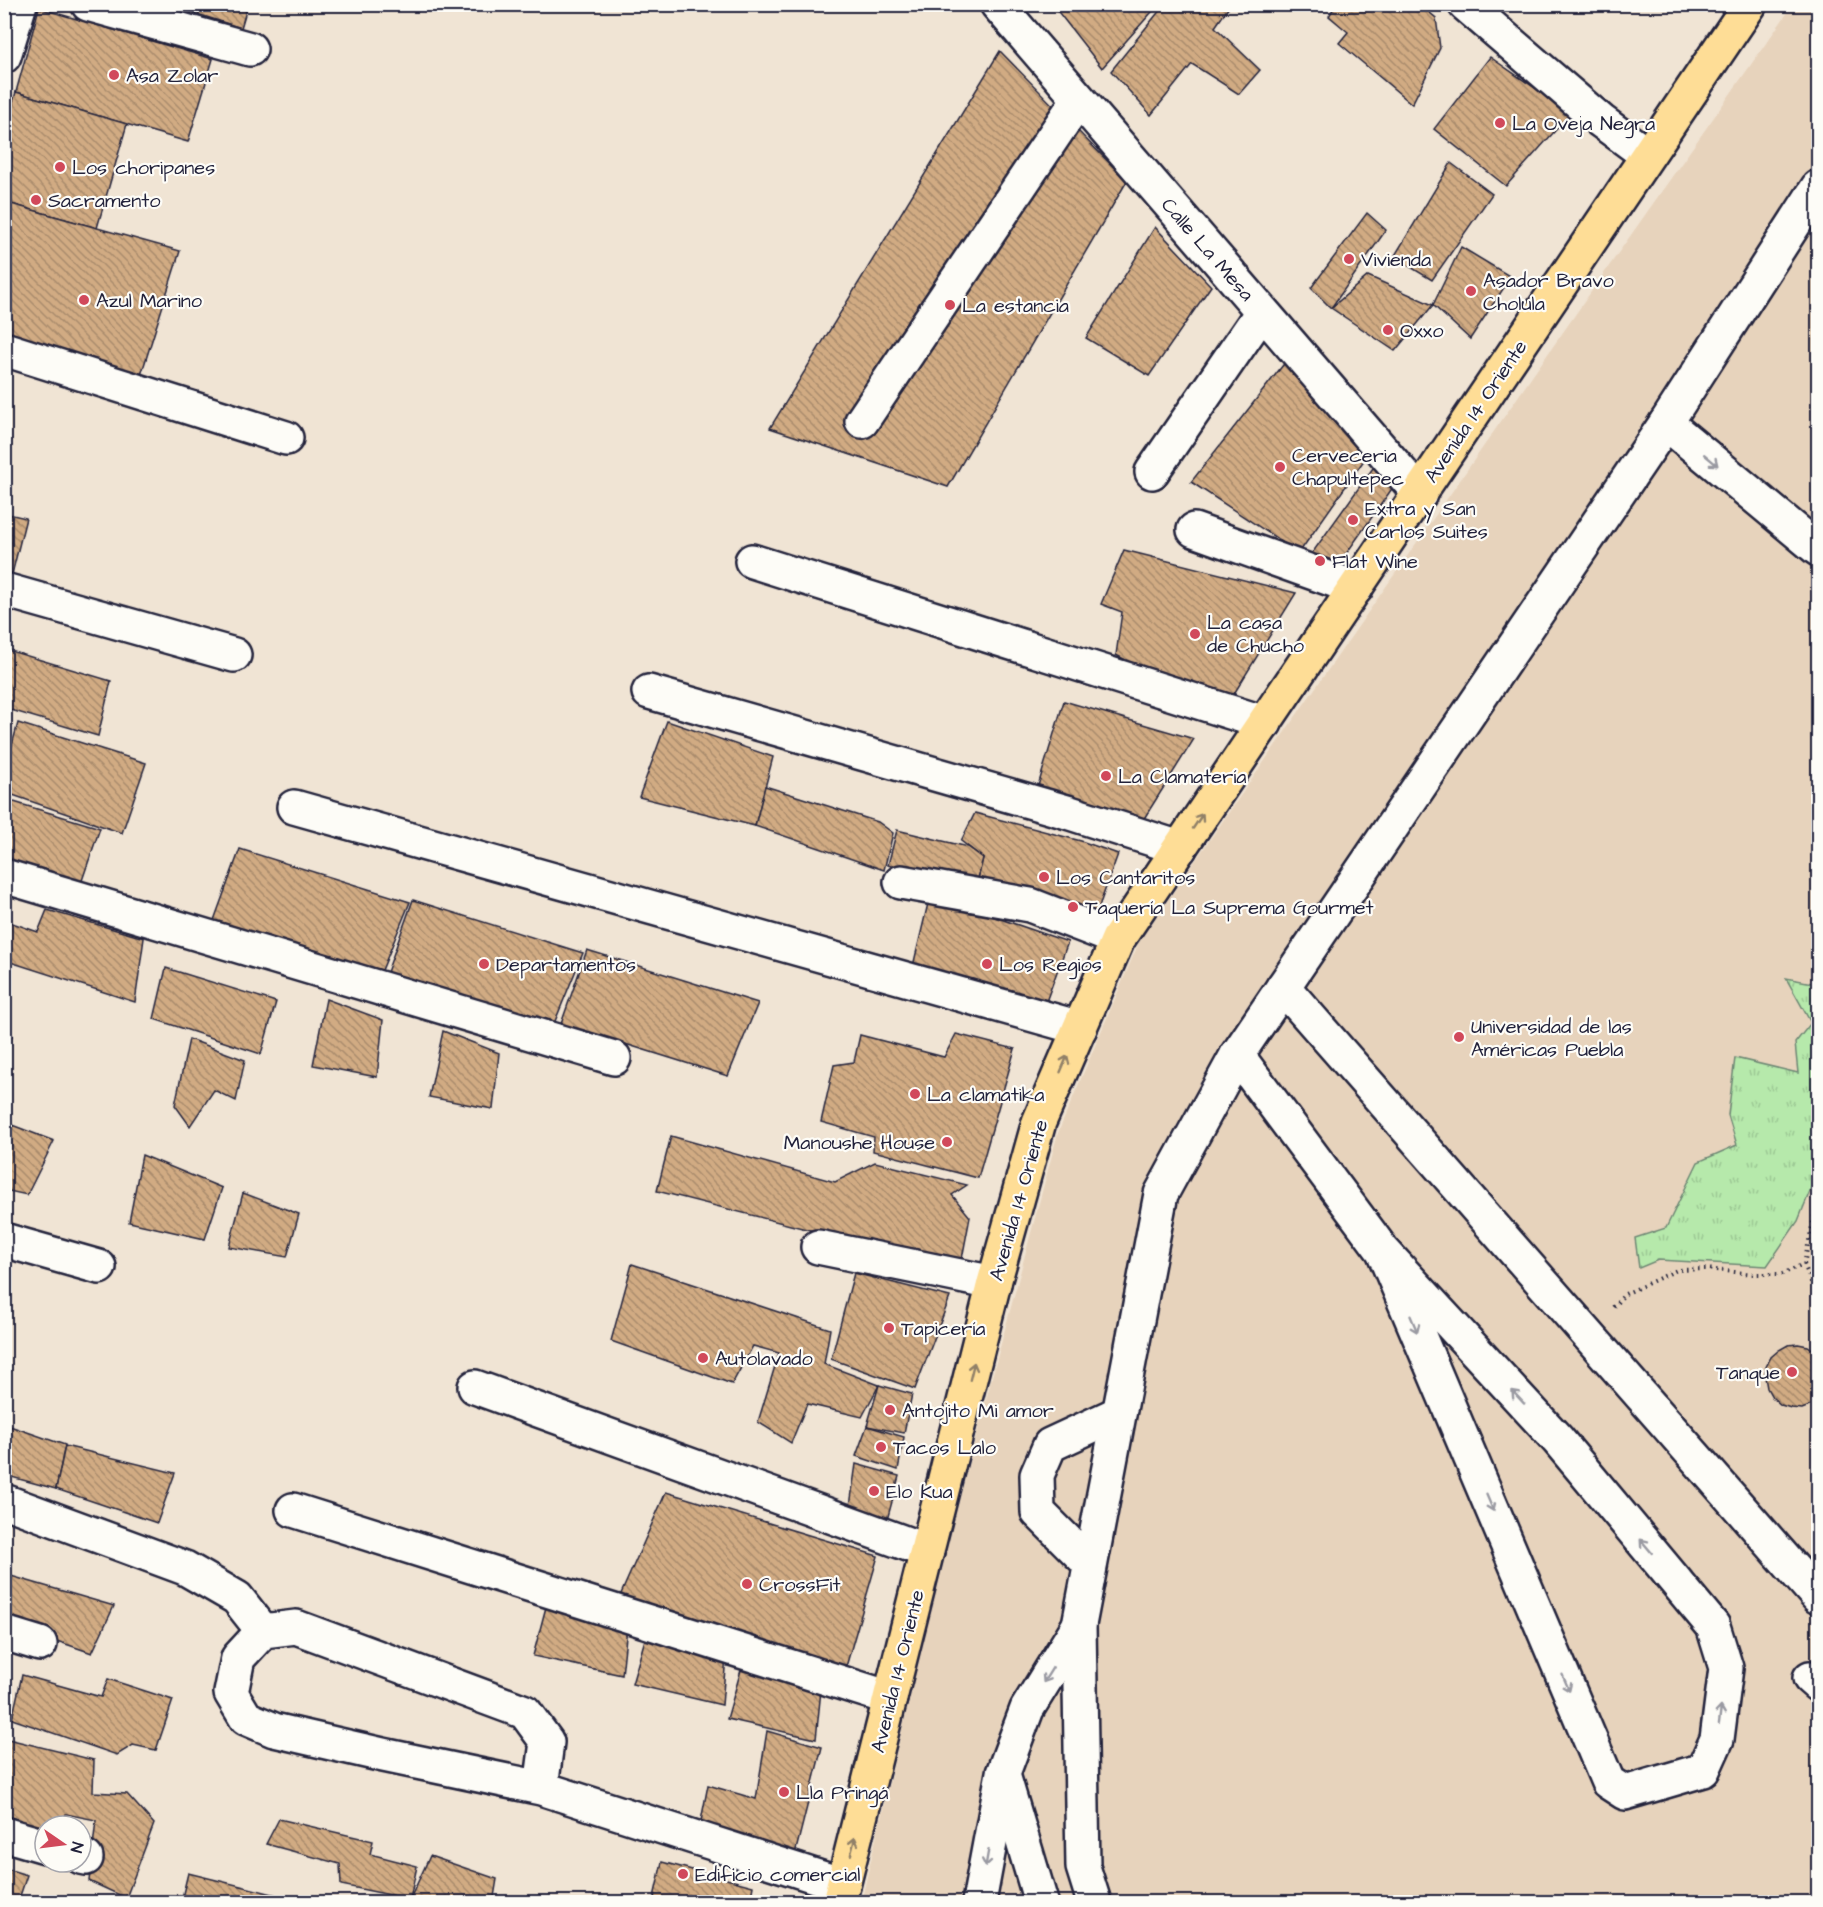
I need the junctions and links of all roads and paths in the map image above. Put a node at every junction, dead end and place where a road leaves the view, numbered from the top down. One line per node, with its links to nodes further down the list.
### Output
1 (20, 4): 7 (street)
2 (88, 4): 6 (street)
3 (997, 4): 8 (street, Calle La Mesa)
4 (1465, 4): 9 (street)
5 (1750, 4): 9 (main road, Avenida 14 Oriente)
6 (250, 49)
7 (5, 54)
8 (1078, 100): 11 (street, Calle La Mesa); 13 (street)
9 (1647, 155): 17 (main road, Avenida 14 Oriente)
10 (1818, 187): 14 (street)
11 (1262, 312): 16 (street); 17 (street, Calle La Mesa)
12 (4, 350): 15 (street)
13 (862, 421)
14 (1666, 423): 19 (street, one-way to 19); 31 (street)
15 (286, 438)
16 (1152, 472)
17 (1420, 494): 21 (main road, Avenida 14 Oriente)
18 (1194, 530): 21 (street)
19 (1818, 549)
20 (752, 561): 25 (street)
21 (1356, 588): 25 (main road, Avenida 14 Oriente)
22 (4, 590): 23 (street)
23 (234, 655)
24 (649, 692): 27 (street)
25 (1265, 723): 27 (main road, Avenida 14 Oriente, one-way to 25)
26 (294, 807): 32 (street)
27 (1180, 848): 30 (main road, Avenida 14 Oriente)
28 (4, 876): 34 (street)
29 (901, 882): 30 (street)
30 (1118, 939): 32 (main road, Avenida 14 Oriente)
31 (1283, 987): 33 (street); 43 (street)
32 (1080, 1028): 41 (main road, Avenida 14 Oriente, one-way to 32)
33 (1237, 1055): 38 (street); 45 (street)
34 (614, 1058)
35 (1818, 1211): 39 (path)
36 (4, 1240): 40 (street)
37 (819, 1247): 41 (street)
38 (1383, 1251): 38 (street, one-way to 38)
39 (1804, 1264): 42 (path); 43 (path)
40 (99, 1267)
41 (994, 1283): 48 (main road, Avenida 14 Oriente, one-way to 41)
42 (1818, 1292)
43 (1588, 1335): 50 (street)
44 (475, 1388): 48 (street)
45 (1119, 1413): 49 (street); 49 (street)
46 (4, 1501): 52 (street)
47 (293, 1510): 55 (street)
48 (927, 1551): 55 (main road, Avenida 14 Oriente)
49 (1090, 1564): 51 (street)
50 (1818, 1597)
51 (1079, 1625): 56 (street, one-way to 56); 63 (street)
52 (262, 1631): 57 (street); 57 (street)
53 (4, 1633): 54 (street)
54 (40, 1644)
55 (890, 1698): 60 (main road, Avenida 14 Oriente, one-way to 55)
56 (1003, 1773): 61 (street, one-way to 61); 62 (street)
57 (542, 1788): 60 (street)
58 (4, 1834): 59 (street)
59 (33, 1842)
60 (841, 1894)
61 (979, 1902)
62 (1041, 1902)
63 (1094, 1902)

